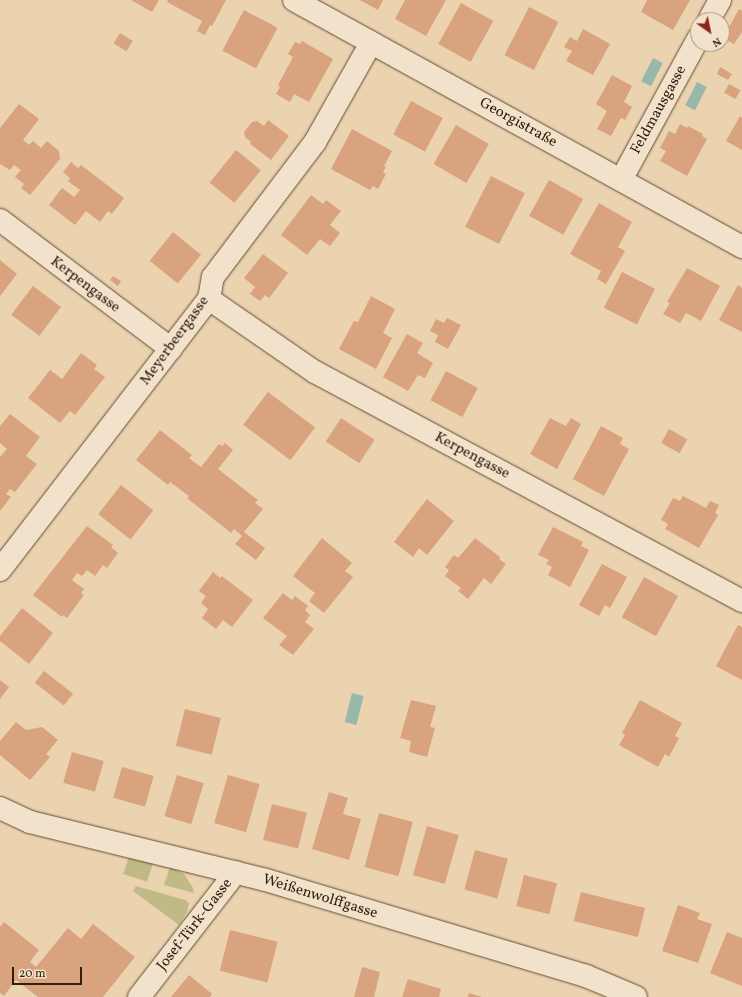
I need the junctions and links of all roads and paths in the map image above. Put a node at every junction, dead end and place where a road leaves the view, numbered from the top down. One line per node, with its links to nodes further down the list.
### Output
1 (294, 0): 4 (street, Georgistraße)
2 (720, 0): 3 (street)
3 (713, 12)
4 (371, 43): 6 (street, Georgistraße); 9 (street, Meyerbeergasse)
5 (691, 52): 6 (street, Feldmausgasse)
6 (621, 180): 8 (street, Georgistraße)
7 (0, 220): 10 (street, Kerpengasse)
8 (742, 247)
9 (209, 299): 10 (street, Meyerbeergasse); 12 (street, Kerpengasse)
10 (171, 349): 11 (street, Meyerbeergasse)
11 (0, 570)
12 (742, 601)
13 (0, 808): 14 (street, Weißenwolffgasse)
14 (236, 872): 15 (street, Josef-Türk-Gasse); 16 (street, Weißenwolffgasse)
15 (139, 997)
16 (636, 997)

